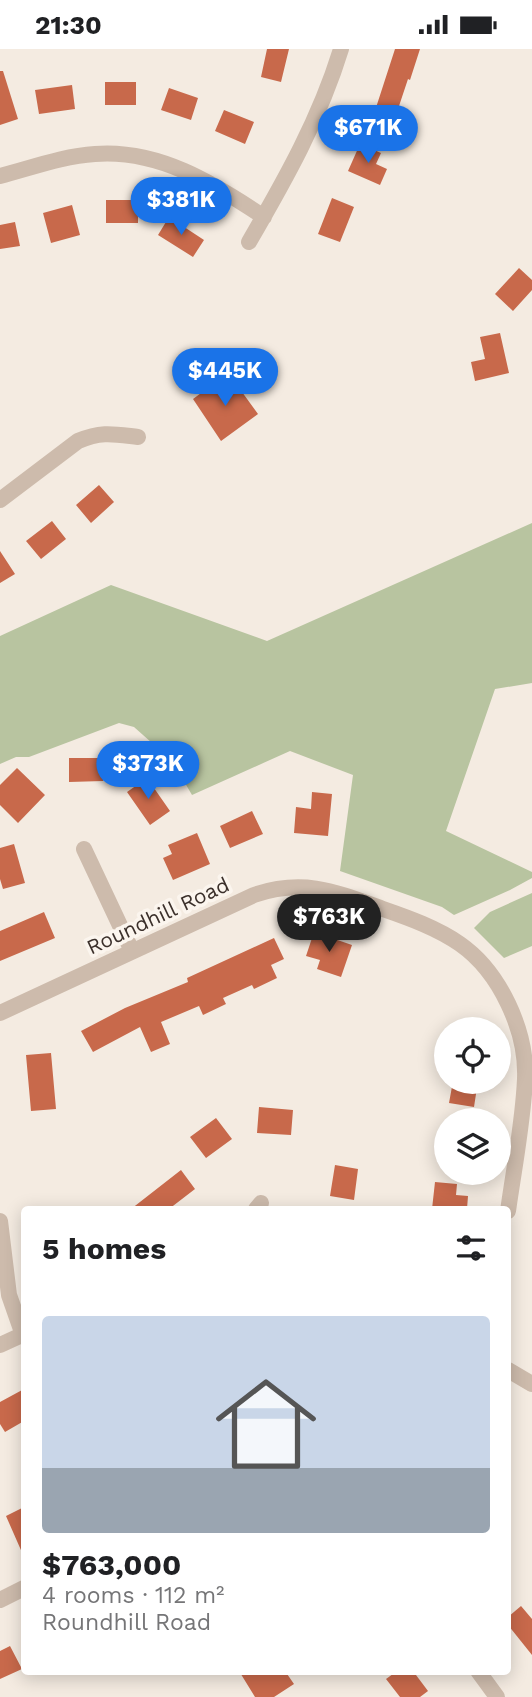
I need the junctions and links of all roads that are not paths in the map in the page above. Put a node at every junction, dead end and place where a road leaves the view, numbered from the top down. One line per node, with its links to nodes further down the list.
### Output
1 (341, 49): 3 (street)
2 (0, 176): 3 (street)
3 (264, 217): 4 (street)
4 (249, 242)
5 (138, 437): 6 (street)
6 (0, 500)
7 (84, 849): 8 (street)
8 (132, 951): 9 (street, Roundhill Road); 10 (street, Roundhill Road)
9 (0, 1013)
10 (509, 1206)
11 (0, 1221): 12 (street)
12 (21, 1326)
13 (21, 1335): 14 (street)
14 (0, 1345)
15 (511, 1372): 16 (street)
16 (532, 1384)
17 (21, 1590): 18 (street)
18 (0, 1600)
19 (481, 1675): 20 (street)
20 (498, 1697)

